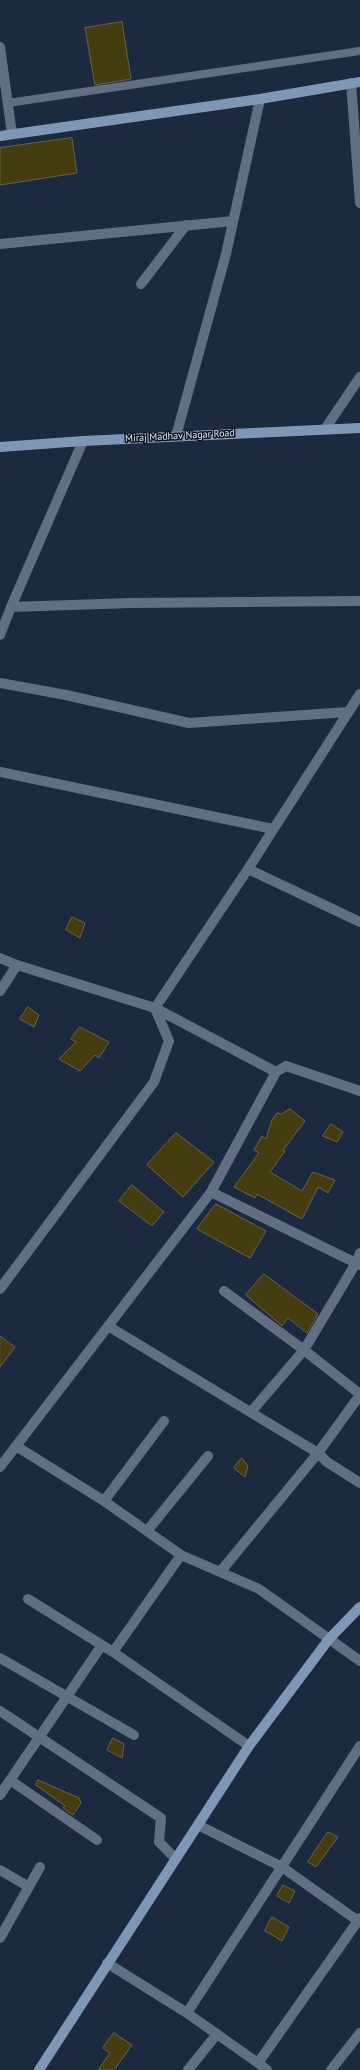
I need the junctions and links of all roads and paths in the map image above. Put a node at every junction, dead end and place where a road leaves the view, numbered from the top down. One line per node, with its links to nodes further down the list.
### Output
1 (0, 47): 5 (street)
2 (360, 51): 5 (lane)
3 (356, 82): 4 (street); 8 (street)
4 (260, 99): 6 (street); 9 (street)
5 (8, 103): 6 (street)
6 (12, 134): 7 (street)
7 (0, 136)
8 (360, 203)
9 (233, 221): 10 (street); 16 (street)
10 (186, 225): 11 (street); 12 (street)
11 (0, 244)
12 (141, 284)
13 (360, 376): 15 (street)
14 (360, 428): 15 (street, Miraj Madhav Nagar Road)
15 (325, 429): 16 (street, Miraj Madhav Nagar Road)
16 (176, 436): 17 (street, Miraj Madhav Nagar Road)
17 (83, 441): 18 (street, Miraj Madhav Nagar Road); 20 (street)
18 (0, 447)
19 (360, 601): 20 (street)
20 (11, 607): 21 (street)
21 (0, 635)
22 (0, 683): 24 (street)
23 (360, 694): 24 (street)
24 (348, 712): 26 (street)
25 (0, 772): 26 (street)
26 (273, 829): 27 (street)
27 (248, 869): 28 (street); 32 (street)
28 (360, 922)
29 (0, 958): 30 (street)
30 (17, 965): 31 (street); 32 (street)
31 (0, 991)
32 (155, 1008): 33 (street); 38 (street)
33 (276, 1072): 34 (street); 35 (street)
34 (360, 1091)
35 (211, 1192): 37 (street); 40 (street)
36 (360, 1253): 37 (street)
37 (358, 1264): 41 (street)
38 (0, 1289)
39 (224, 1291): 41 (street)
40 (108, 1326): 43 (street); 45 (street)
41 (304, 1350): 42 (street); 43 (street)
42 (360, 1395): 46 (street)
43 (251, 1412): 46 (street)
44 (164, 1420): 50 (street)
45 (16, 1446): 48 (street); 50 (street)
46 (318, 1453): 49 (street); 53 (street)
47 (208, 1456): 51 (street)
48 (0, 1467)
49 (360, 1482)
50 (104, 1500): 51 (street)
51 (147, 1531): 52 (street)
52 (181, 1555): 53 (street); 58 (street)
53 (221, 1571): 56 (street)
54 (28, 1599): 57 (street)
55 (360, 1607): 56 (street)
56 (329, 1638): 60 (street); 65 (street)
57 (102, 1645): 58 (street); 61 (street)
58 (114, 1652): 65 (street)
59 (0, 1658): 61 (street)
60 (360, 1661)
61 (67, 1696): 63 (street); 64 (street)
62 (0, 1711): 64 (street)
63 (134, 1736)
64 (39, 1737): 67 (street); 71 (street)
65 (249, 1746): 69 (street)
66 (360, 1746): 73 (street)
67 (10, 1780): 68 (street); 70 (street)
68 (0, 1795)
69 (198, 1825): 71 (street); 73 (street)
70 (97, 1840)
71 (176, 1859): 78 (street)
72 (40, 1867): 75 (street)
73 (282, 1867): 76 (street); 79 (street)
74 (0, 1870): 75 (street)
75 (29, 1887): 77 (street)
76 (359, 1919): 82 (street)
77 (0, 1938)
78 (107, 1963): 79 (street); 83 (street)
79 (187, 2014): 81 (street)
80 (360, 2033): 86 (street)
81 (217, 2034): 82 (street); 84 (street)
82 (258, 2063): 85 (street)
83 (39, 2070)
84 (188, 2070)
85 (267, 2070)
86 (331, 2070)

